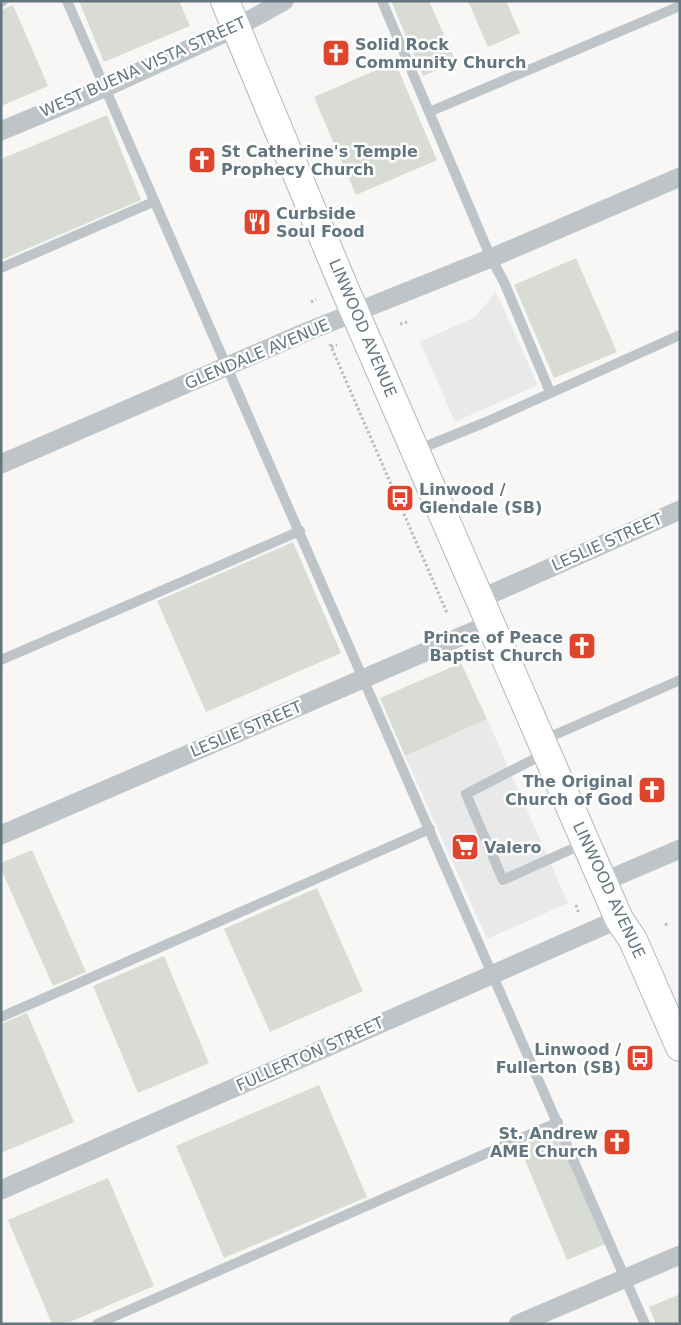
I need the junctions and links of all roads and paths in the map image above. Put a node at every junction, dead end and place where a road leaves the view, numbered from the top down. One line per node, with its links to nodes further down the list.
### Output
1 (67, 1): 7 (lane)
2 (226, 1): 6 (street, LINWOOD AVENUE)
3 (284, 1): 6 (street, WEST BUENA VISTA STREET)
4 (382, 1): 8 (lane)
5 (680, 6): 8 (lane)
6 (237, 27): 7 (street, WEST BUENA VISTA STREET); 16 (street, LINWOOD AVENUE)
7 (104, 88): 9 (street, WEST BUENA VISTA STREET); 11 (lane)
8 (429, 112): 12 (lane)
9 (1, 131)
10 (680, 177): 12 (street, GLENDALE AVENUE)
11 (153, 202): 13 (lane); 23 (lane)
12 (491, 258): 16 (street, GLENDALE AVENUE); 24 (lane)
13 (1, 268)
14 (316, 298): 15 (path)
15 (311, 302)
16 (356, 313): 23 (street, GLENDALE AVENUE); 25 (street, LINWOOD AVENUE)
17 (407, 322): 18 (path)
18 (400, 324)
19 (680, 335): 24 (lane)
20 (328, 341): 22 (path)
21 (337, 345): 22 (path)
22 (331, 347): 30 (path)
23 (225, 368): 26 (street, GLENDALE AVENUE); 28 (lane)
24 (550, 392): 25 (lane)
25 (416, 450): 29 (street, LINWOOD AVENUE)
26 (1, 464)
27 (680, 510): 29 (street, LESLIE STREET)
28 (300, 531): 32 (lane); 33 (lane)
29 (480, 599): 31 (street, LINWOOD AVENUE)
30 (447, 612)
31 (490, 624): 33 (street, LESLIE STREET); 35 (street, LINWOOD AVENUE)
32 (1, 660)
33 (363, 679): 36 (lane); 37 (street, LESLIE STREET)
34 (680, 680): 35 (lane)
35 (544, 746): 38 (street, LINWOOD AVENUE); 38 (lane)
36 (430, 829): 46 (lane); 47 (lane)
37 (1, 835)
38 (587, 842): 40 (street, LINWOOD AVENUE)
39 (680, 849): 40 (street)
40 (605, 881): 43 (street, LINWOOD AVENUE)
41 (576, 906): 42 (path)
42 (579, 916)
43 (619, 919): 46 (street, FULLERTON STREET); 48 (street, LINWOOD AVENUE)
44 (669, 923): 45 (path)
45 (665, 925)
46 (494, 973): 49 (lane); 50 (street, FULLERTON STREET)
47 (1, 1017)
48 (676, 1031)
49 (558, 1122): 52 (lane); 53 (lane)
50 (1, 1190)
51 (680, 1255): 52 (street)
52 (625, 1278): 54 (street); 55 (lane)
53 (97, 1324)
54 (518, 1324)
55 (645, 1324)

